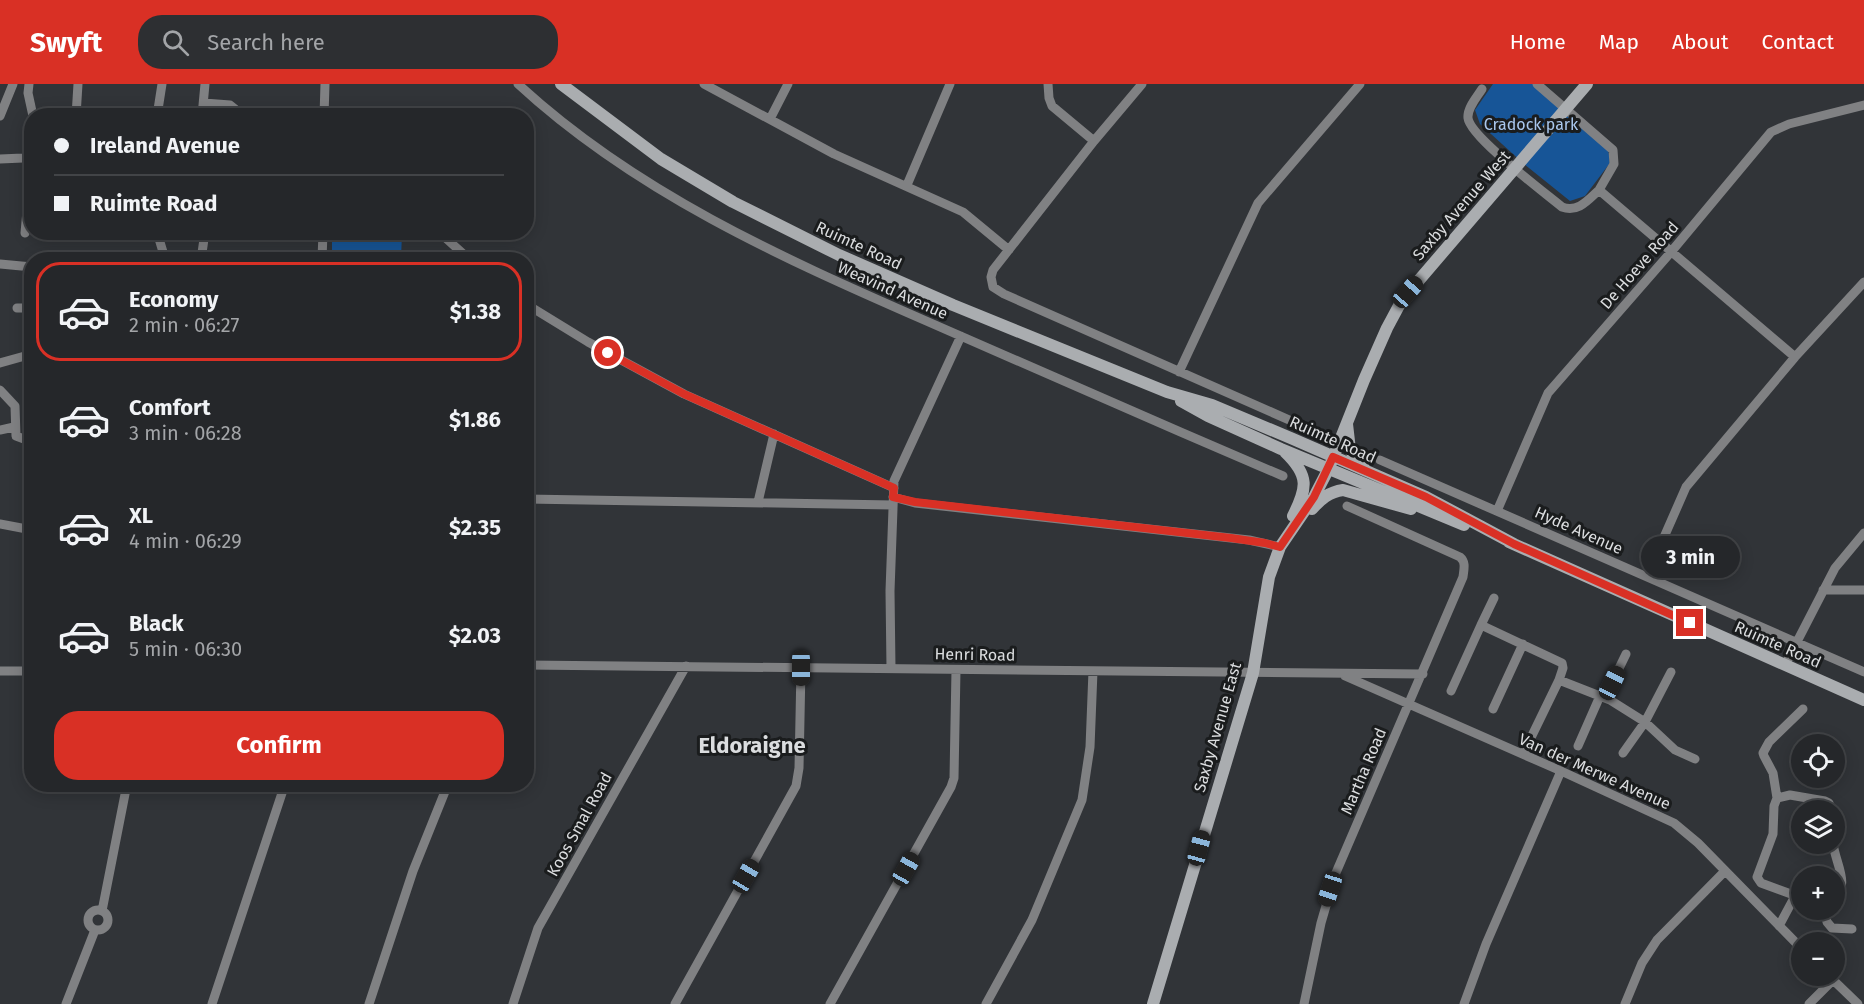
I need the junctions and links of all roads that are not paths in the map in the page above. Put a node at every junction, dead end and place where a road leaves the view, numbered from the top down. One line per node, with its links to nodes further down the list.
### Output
1 (14, 84): 27 (street)
2 (29, 84): 20 (street)
3 (78, 84): 21 (street)
4 (162, 84): 22 (street)
5 (205, 84): 18 (street)
6 (325, 84): 25 (street)
7 (518, 84): 47 (street, Weavind Avenue)
8 (561, 84): 53 (main road, Ruimte Road)
9 (704, 84): 28 (street)
10 (788, 84): 28 (street)
11 (950, 84): 33 (street)
12 (1048, 84): 29 (street)
13 (1142, 84): 29 (street)
14 (1360, 84): 51 (street)
15 (1538, 84): 26 (street)
16 (1587, 84): 26 (main road, Saxby Avenue West)
17 (1482, 86): 32 (street)
18 (204, 103): 23 (street); 24 (street)
19 (1864, 105): 40 (street, De Hoeve Road)
20 (31, 108)
21 (76, 108)
22 (158, 108)
23 (203, 108)
24 (235, 108)
25 (324, 108)
26 (1567, 109): 32 (main road, Saxby Avenue West); 34 (street)
27 (0, 116)
28 (770, 119): 33 (street)
29 (1094, 141): 37 (street)
30 (0, 159): 31 (street)
31 (24, 159)
32 (1515, 169): 34 (street); 54 (main road, Saxby Avenue West)
33 (907, 185): 37 (street)
34 (1599, 190): 40 (street)
35 (159, 240): 38 (street)
36 (448, 240): 39 (street)
37 (1009, 250): 51 (street)
38 (163, 252)
39 (461, 252)
40 (1671, 252): 49 (street); 70 (street, De Hoeve Road)
41 (0, 264): 42 (street)
42 (24, 266)
43 (1864, 282): 49 (street)
44 (17, 308): 45 (street)
45 (24, 308)
46 (534, 309): 58 (street)
47 (961, 336): 63 (street, Weavind Avenue); 65 (street)
48 (24, 356): 50 (street)
49 (1794, 357): 76 (street)
50 (0, 363)
51 (1179, 372): 55 (street)
52 (0, 390): 56 (street)
53 (1167, 392): 60 (main road, Ruimte Road); 62 (main road, Ruimte Road)
54 (1346, 423): 62 (main road, Saxby Avenue West); 64 (main road)
55 (1305, 427)
56 (14, 428): 57 (street); 59 (street)
57 (0, 430)
58 (774, 435): 65 (street); 67 (street)
59 (24, 439)
60 (1281, 449): 62 (main road, Ruimte Road); 75 (main road)
61 (1380, 460): 70 (street, Hyde Avenue)
62 (1331, 462): 64 (main road, Ruimte Road); 69 (main road, Ruimte Road); 75 (main road, Saxby Avenue East)
63 (1283, 476)
64 (1375, 476): 74 (main road, Ruimte Road)
65 (893, 497): 67 (street); 75 (street); 88 (street)
66 (534, 500): 67 (street)
67 (758, 502)
68 (1347, 506): 97 (street, Martha Road)
69 (1421, 508): 74 (main road, Ruimte Road); 75 (main road)
70 (1497, 511): 76 (street, Hyde Avenue)
71 (0, 524): 72 (street)
72 (24, 528)
73 (1864, 534): 77 (street)
74 (1514, 544): 85 (main road, Ruimte Road)
75 (1282, 545): 95 (main road, Saxby Avenue East)
76 (1647, 576): 81 (street, Hyde Avenue)
77 (1823, 590): 78 (street); 81 (street)
78 (1864, 590)
79 (1494, 598): 80 (street)
80 (1481, 625): 82 (street); 99 (street)
81 (1796, 641): 85 (street); 94 (street, Hyde Avenue)
82 (1523, 644): 98 (street); 103 (street)
83 (1626, 654): 100 (street)
84 (534, 665): 86 (street, Henri Road)
85 (1785, 665): 101 (main road, Ruimte Road)
86 (686, 666): 87 (street, Henri Road); 128 (street, Koos Smal Road)
87 (801, 668): 88 (street, Henri Road); 129 (street)
88 (891, 668): 89 (street, Henri Road)
89 (957, 670): 92 (street, Henri Road); 130 (street)
90 (0, 671): 91 (street)
91 (24, 671)
92 (1093, 671): 95 (street, Henri Road); 131 (street)
93 (1671, 672): 105 (street)
94 (1864, 672)
95 (1253, 673): 96 (street, Henri Road); 132 (main road, Saxby Avenue East)
96 (1340, 674): 97 (street, Henri Road); 102 (street, Van der Merwe Avenue)
97 (1423, 674): 102 (street, Martha Road)
98 (1559, 680): 100 (street); 108 (street)
99 (1451, 691)
100 (1603, 697): 105 (street); 106 (street)
101 (1864, 700)
102 (1408, 705): 108 (street, Van der Merwe Avenue); 133 (street, Martha Road)
103 (1493, 709)
104 (1803, 709): 114 (street)
105 (1644, 723): 107 (street); 109 (street)
106 (1578, 746)
107 (1623, 753)
108 (1523, 754): 110 (street, Van der Merwe Avenue)
109 (1695, 759)
110 (1561, 771): 116 (street, Van der Merwe Avenue); 134 (street)
111 (125, 792): 125 (street)
112 (282, 792): 126 (street)
113 (445, 792): 127 (street)
114 (1777, 798): 115 (street); 117 (street)
115 (1819, 800)
116 (1725, 871): 120 (street, Van der Merwe Avenue); 135 (street)
117 (1791, 894)
118 (1791, 908): 120 (street)
119 (1827, 920): 121 (street)
120 (1779, 926): 122 (street, Van der Merwe Avenue)
121 (1852, 929)
122 (1791, 938)
123 (1824, 986): 136 (street)
124 (1839, 986): 137 (street)
125 (66, 1004)
126 (212, 1004)
127 (369, 1004)
128 (513, 1004)
129 (675, 1004)
130 (830, 1004)
131 (986, 1004)
132 (1153, 1004)
133 (1304, 1004)
134 (1464, 1004)
135 (1624, 1004)
136 (1809, 1004)
137 (1858, 1004)

